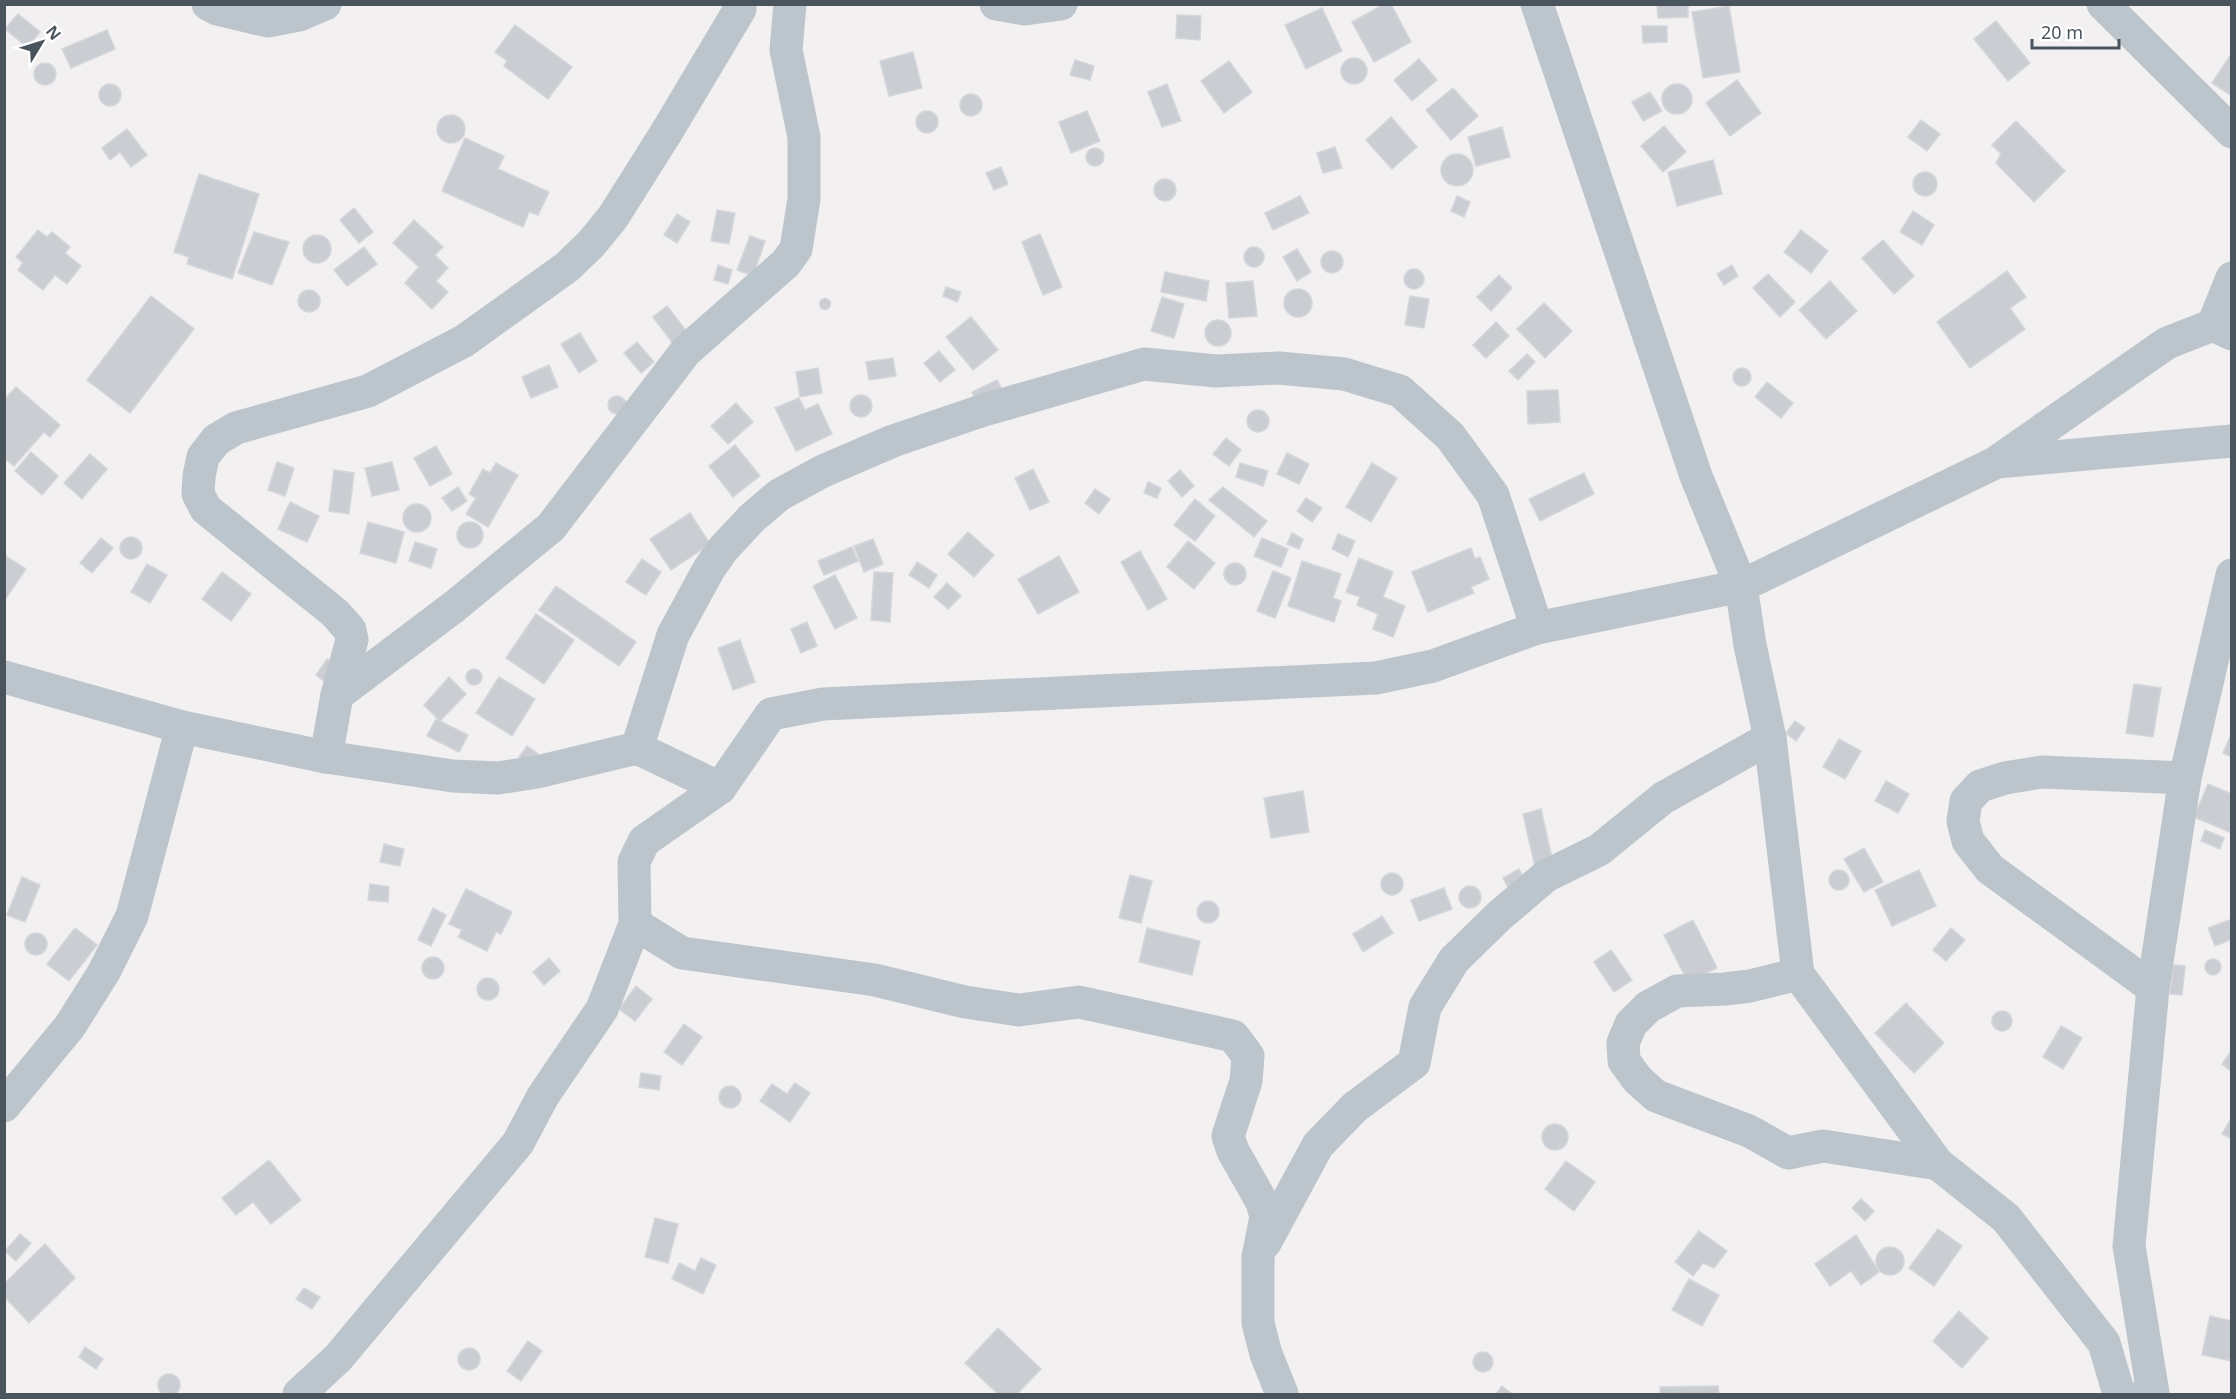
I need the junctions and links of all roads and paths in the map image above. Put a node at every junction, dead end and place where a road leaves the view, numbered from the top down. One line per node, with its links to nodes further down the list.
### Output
1 (208, 4): 2 (street)
2 (325, 4)
3 (775, 4): 9 (street)
4 (790, 4): 19 (street)
5 (996, 4): 6 (street)
6 (1061, 4)
7 (1537, 4): 16 (street)
8 (2103, 4): 10 (street)
9 (733, 7): 19 (street)
10 (2232, 132)
11 (2232, 278): 12 (street)
12 (2222, 330): 14 (street)
13 (2232, 441): 14 (street)
14 (1995, 462): 16 (street)
15 (2232, 575): 24 (street)
16 (1741, 586): 17 (street); 21 (street)
17 (1537, 628): 22 (street); 25 (street)
18 (4, 677): 20 (street)
19 (337, 696): 23 (street)
20 (182, 727): 23 (street); 29 (street)
21 (1770, 738): 27 (street); 31 (street)
22 (637, 748): 23 (street); 25 (street)
23 (326, 758)
24 (2185, 778): 28 (street); 28 (street)
25 (720, 788): 26 (street)
26 (635, 924): 31 (street); 33 (street)
27 (1798, 974): 30 (street); 30 (street)
28 (2153, 988): 32 (street)
29 (4, 1106)
30 (1938, 1164): 35 (street)
31 (1258, 1257): 34 (street)
32 (2152, 1394)
33 (299, 1395)
34 (1282, 1395)
35 (2119, 1395)

